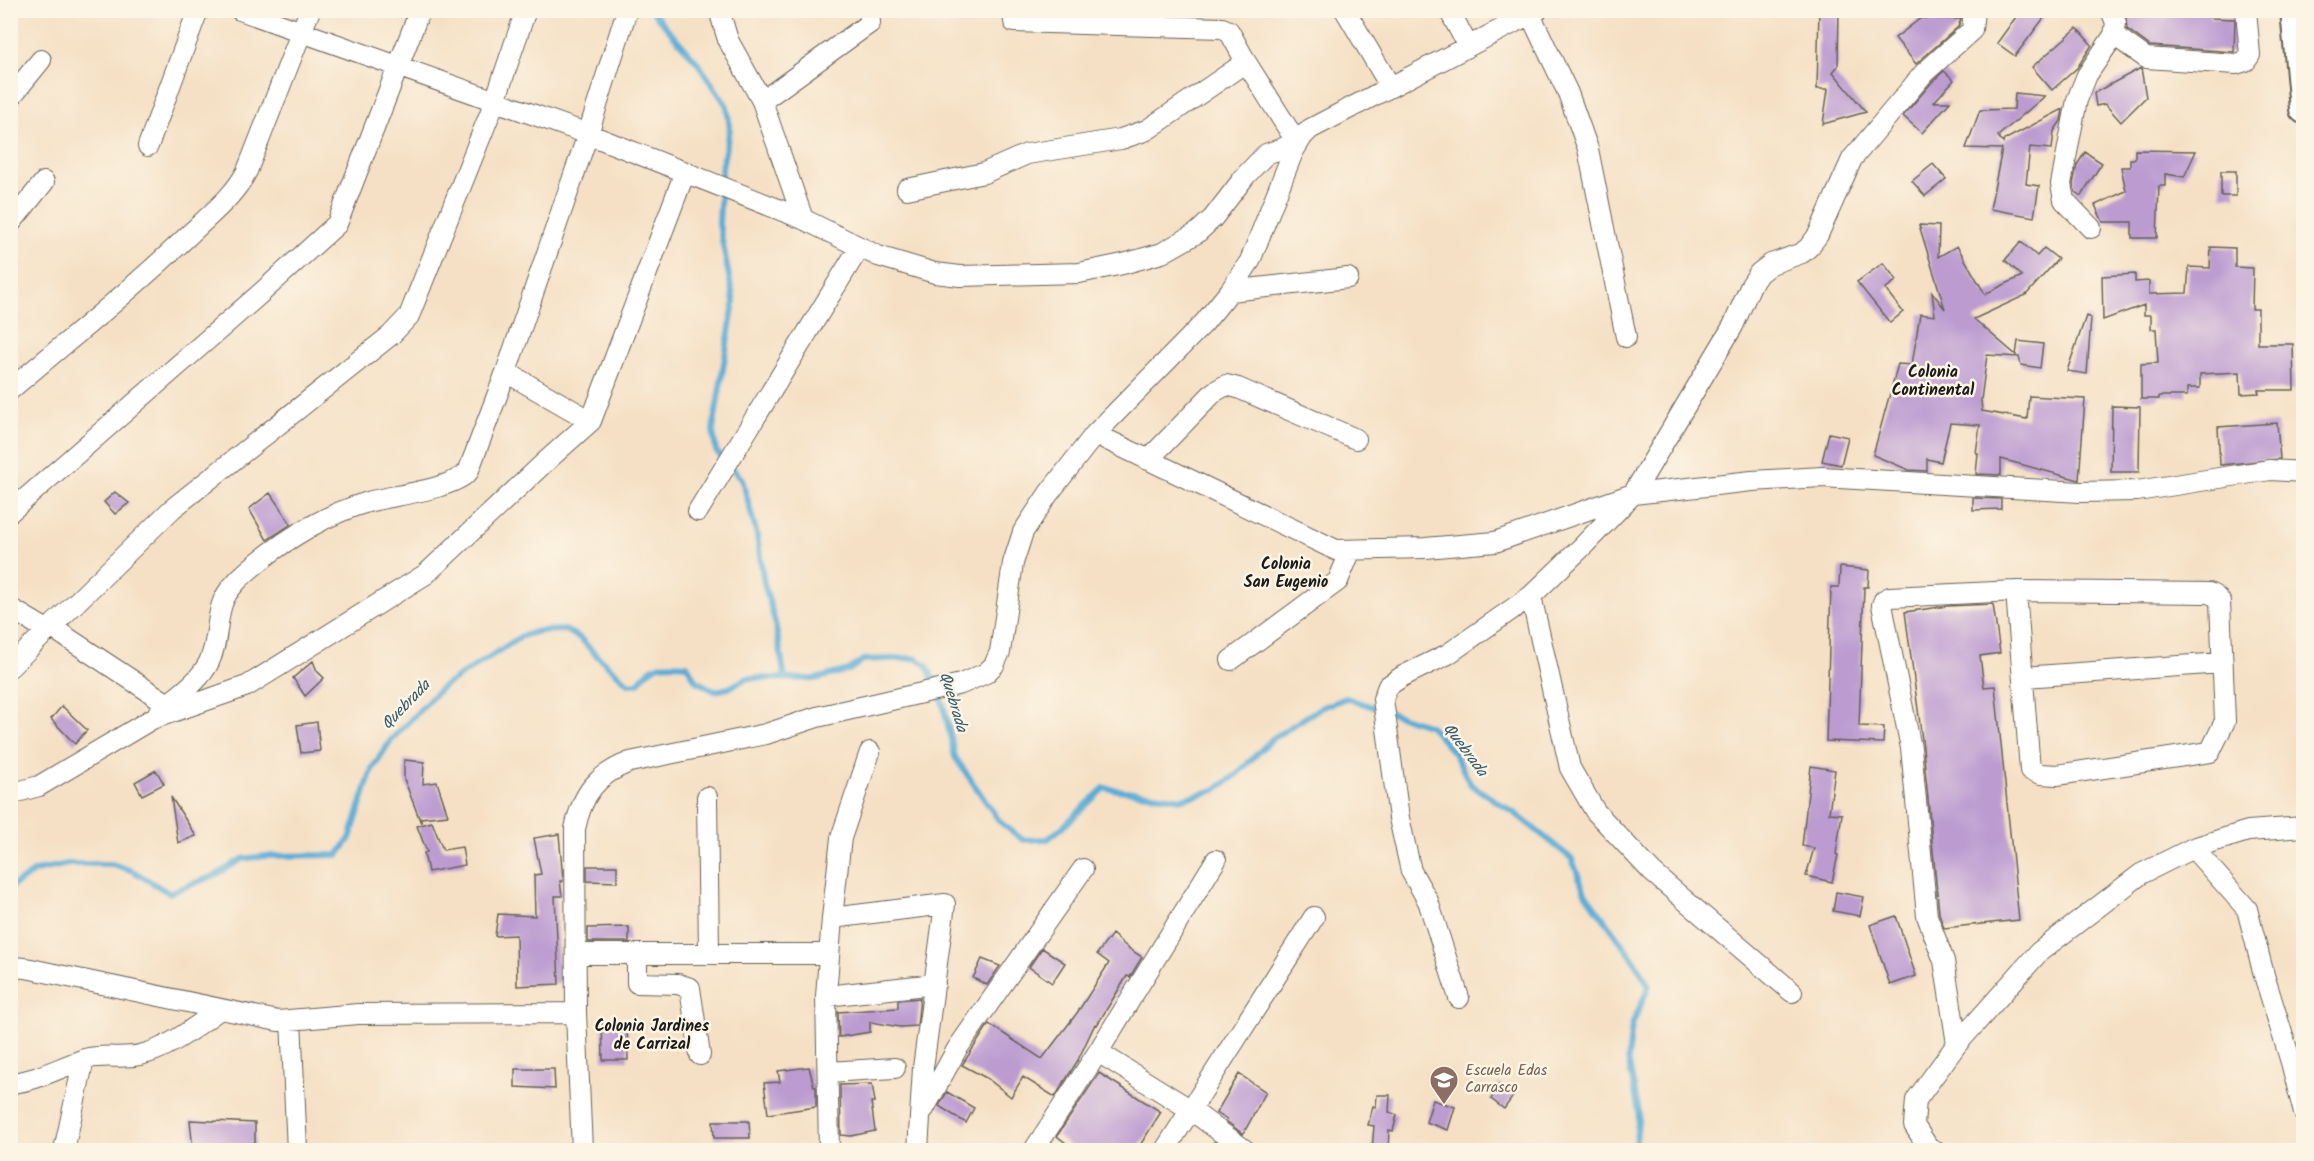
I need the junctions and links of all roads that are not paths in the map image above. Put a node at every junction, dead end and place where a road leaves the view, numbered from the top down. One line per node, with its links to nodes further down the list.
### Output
1 (198, 10): 30 (street)
2 (240, 10): 17 (street)
3 (310, 10): 17 (street)
4 (420, 10): 22 (street)
5 (526, 10): 25 (street)
6 (627, 10): 28 (street)
7 (719, 10): 26 (street)
8 (869, 10): 26 (street)
9 (1014, 10): 21 (street)
10 (1345, 10): 23 (street)
11 (1449, 10): 19 (street)
12 (1974, 10): 48 (street)
13 (2111, 10): 18 (street)
14 (2246, 10): 18 (street)
15 (2295, 10): 27 (highway)
16 (1534, 12): 19 (street); 40 (street)
17 (303, 32): 22 (street); 42 (street)
18 (2114, 35): 36 (street)
19 (1468, 46): 23 (street)
20 (41, 60): 24 (street)
21 (1246, 62): 29 (street); 33 (street)
22 (400, 66): 25 (street); 50 (street)
23 (1390, 86): 29 (street)
24 (10, 98)
25 (495, 101): 28 (street); 55 (street)
26 (762, 101): 34 (street)
27 (2304, 109)
28 (588, 134): 31 (street); 41 (street)
29 (1298, 143): 37 (street); 39 (street)
30 (148, 146)
31 (692, 175): 34 (street); 43 (street)
32 (44, 182): 35 (street)
33 (907, 189)
34 (802, 219): 37 (street)
35 (10, 225)
36 (2091, 228)
37 (859, 248): 49 (street)
38 (1348, 278): 39 (street)
39 (1230, 291): 44 (street)
40 (1626, 337)
41 (506, 372): 43 (street); 60 (street)
42 (10, 390)
43 (591, 421): 61 (street)
44 (1095, 434): 46 (street); 72 (street)
45 (1356, 439): 46 (street)
46 (1148, 460): 51 (street)
47 (2304, 471): 48 (street)
48 (1633, 494): 51 (street); 53 (street)
49 (698, 511)
50 (10, 512)
51 (1351, 550): 56 (street)
52 (2016, 591): 57 (street); 59 (street); 83 (street)
53 (1531, 596): 77 (street); 79 (street)
54 (10, 608): 55 (street)
55 (49, 629): 58 (street); 60 (street)
56 (1231, 660)
57 (2222, 663): 59 (street); 59 (street)
58 (10, 667)
59 (2023, 677)
60 (168, 705): 61 (street)
61 (152, 719): 63 (street)
62 (870, 752): 70 (street)
63 (10, 794)
64 (707, 797): 71 (street)
65 (2304, 827): 66 (street)
66 (2193, 848): 83 (street); 91 (street)
67 (1216, 860): 84 (street)
68 (1083, 869): 92 (street)
69 (1314, 917): 90 (street)
70 (832, 918): 74 (street); 76 (street)
71 (709, 952): 73 (street); 74 (street)
72 (577, 954): 73 (street); 81 (street)
73 (637, 954): 85 (street)
74 (829, 954): 78 (street)
75 (10, 967): 80 (street)
76 (935, 984): 78 (street); 92 (street)
77 (1792, 992)
78 (826, 996): 88 (street)
79 (1459, 998)
80 (220, 1009): 82 (street); 86 (street)
81 (576, 1013): 82 (street); 95 (street)
82 (291, 1020): 94 (street)
83 (1957, 1044): 101 (street)
84 (1098, 1052): 90 (street); 98 (street)
85 (700, 1055)
86 (84, 1059): 89 (street); 93 (street)
87 (895, 1068): 88 (street)
88 (828, 1072): 96 (street)
89 (10, 1083)
90 (1191, 1110): 99 (street); 100 (street)
91 (2304, 1113)
92 (920, 1117): 97 (street)
93 (64, 1150)
94 (297, 1150)
95 (582, 1150)
96 (829, 1150)
97 (918, 1150)
98 (1034, 1150)
99 (1166, 1150)
100 (1245, 1150)
101 (1934, 1150)

